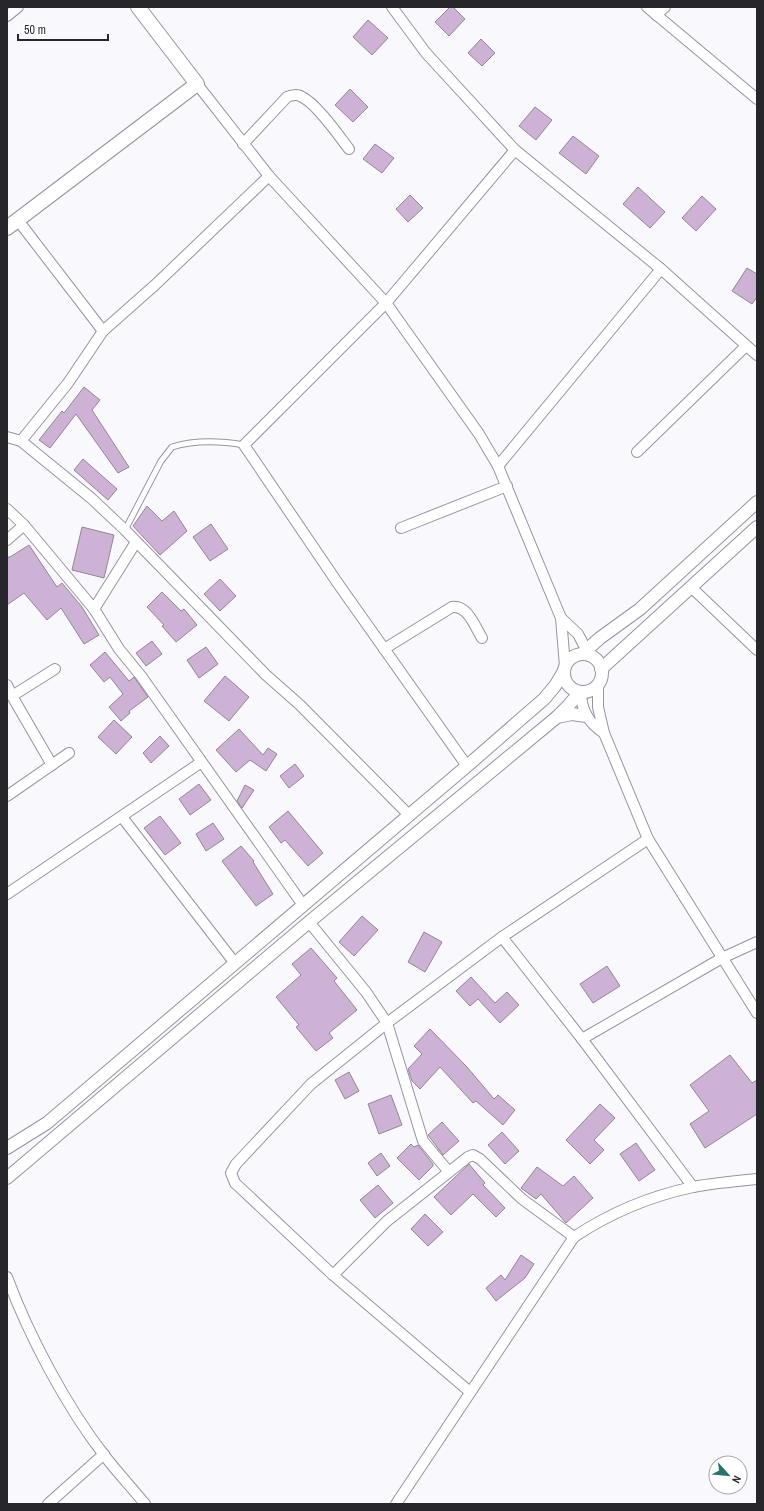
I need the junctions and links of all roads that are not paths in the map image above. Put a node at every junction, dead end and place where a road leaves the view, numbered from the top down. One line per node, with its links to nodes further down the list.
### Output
1 (18, 7): 6 (street)
2 (138, 7): 8 (main road)
3 (392, 7): 12 (street)
4 (647, 7): 7 (street)
5 (665, 7): 7 (street)
6 (7, 16)
7 (656, 16): 9 (street)
8 (197, 84): 10 (street); 14 (main road)
9 (757, 100)
10 (243, 144): 11 (street); 13 (street)
11 (349, 149)
12 (514, 150): 15 (street); 16 (street)
13 (269, 176): 16 (street); 17 (street)
14 (12, 223): 17 (street)
15 (661, 269): 18 (street); 24 (street)
16 (386, 304): 22 (street); 24 (street)
17 (103, 331): 21 (street)
18 (746, 346): 19 (street); 23 (street)
19 (757, 355)
20 (7, 437): 21 (street)
21 (21, 441): 31 (street)
22 (244, 445): 31 (lane); 38 (street)
23 (637, 452)
24 (498, 466): 25 (street)
25 (506, 486): 30 (street); 36 (street)
26 (757, 502): 40 (street)
27 (7, 509): 28 (street)
28 (24, 525): 32 (street); 35 (street)
29 (757, 527): 34 (street)
30 (401, 528)
31 (125, 530): 33 (street)
32 (7, 540)
33 (136, 542): 35 (street); 56 (street)
34 (692, 588): 39 (street); 43 (street)
35 (94, 609): 52 (street)
36 (561, 618): 40 (street); 42 (street)
37 (482, 638): 38 (street)
38 (384, 649): 54 (street)
39 (757, 650)
40 (586, 653): 42 (street); 43 (street)
41 (55, 669): 47 (street)
42 (565, 669): 46 (street); 54 (street)
43 (601, 670): 44 (street)
44 (598, 684): 46 (street); 50 (street)
45 (7, 685): 47 (street)
46 (580, 692): 48 (street); 49 (street)
47 (12, 696): 53 (street)
48 (586, 716): 49 (street); 50 (street)
49 (557, 717): 61 (street)
50 (604, 733): 58 (street)
51 (69, 753): 53 (street)
52 (200, 763): 57 (street); 60 (street)
53 (52, 765): 55 (street)
54 (467, 766): 56 (street)
55 (7, 796)
56 (409, 815): 60 (street)
57 (122, 816): 59 (street); 65 (street)
58 (648, 839): 62 (street); 64 (street)
59 (7, 894)
60 (303, 905): 65 (street)
61 (309, 922): 67 (street); 71 (street)
62 (502, 937): 67 (street); 68 (street)
63 (757, 942): 64 (street)
64 (722, 958): 66 (street); 68 (street)
65 (234, 962): 69 (street)
66 (757, 1014)
67 (387, 1023): 70 (street); 75 (street)
68 (582, 1039): 73 (street)
69 (7, 1148)
70 (449, 1172): 74 (street); 75 (street)
71 (7, 1178)
72 (757, 1179): 73 (street)
73 (693, 1187): 74 (street)
74 (574, 1237): 77 (street)
75 (333, 1275): 77 (street)
76 (7, 1277): 78 (street)
77 (470, 1392): 81 (street)
78 (104, 1454): 79 (street); 80 (street)
79 (48, 1504)
80 (145, 1504)
81 (396, 1504)

